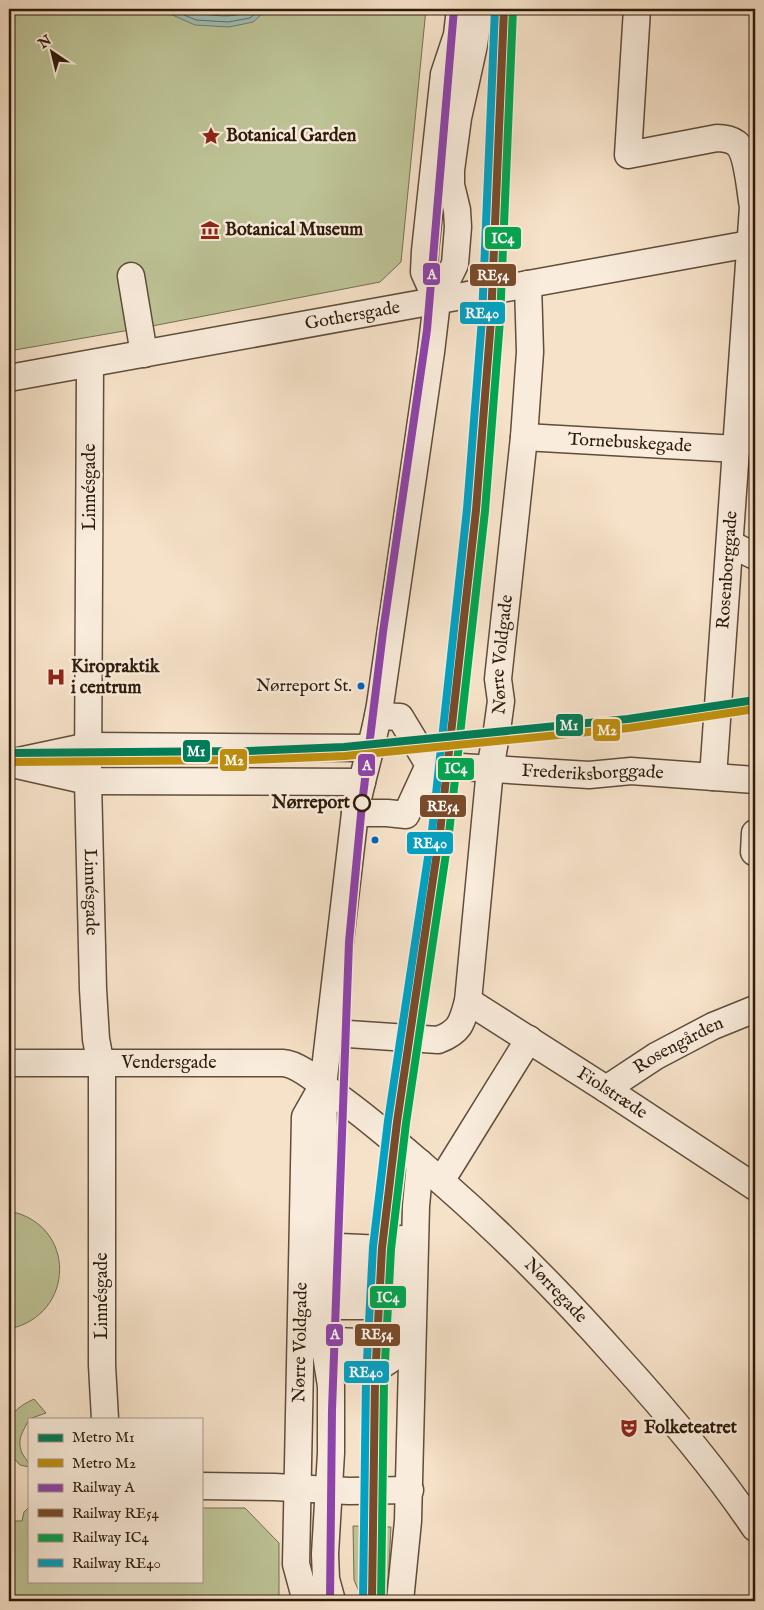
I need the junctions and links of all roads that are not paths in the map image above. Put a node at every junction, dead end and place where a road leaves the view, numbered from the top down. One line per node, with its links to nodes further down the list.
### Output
1 (460, 9): 8 (street)
2 (479, 9): 8 (street)
3 (637, 9): 4 (street)
4 (746, 142): 5 (street, Rosenborggade)
5 (753, 243): 7 (street, Gothersgade); 9 (street, Rosenborggade)
6 (131, 276): 10 (street)
7 (528, 284): 8 (street, Gothersgade); 14 (street, Nørre Voldgade)
8 (436, 301): 10 (street, Gothersgade); 18 (street, Nørre Voldgade)
9 (750, 322): 13 (street, Rosenborggade)
10 (144, 354): 11 (street, Gothersgade)
11 (90, 364): 12 (street, Gothersgade); 19 (street, Linnésgade)
12 (9, 378)
13 (747, 417): 15 (street, Rosenborggade)
14 (524, 437): 15 (street, Tornebuskegade); 23 (street, Nørre Voldgade)
15 (737, 449): 16 (street, Rosenborggade)
16 (730, 544): 17 (street); 24 (street, Rosenborggade)
17 (755, 556)
18 (378, 716): 20 (street, Nørre Voldgade); 22 (street)
19 (89, 746): 20 (street); 21 (street); 26 (street, Linnésgade)
20 (371, 748): 27 (street, Nørre Voldgade)
21 (9, 764): 26 (street)
22 (429, 765): 23 (street, Frederiksborggade); 28 (street)
23 (490, 769): 24 (street, Frederiksborggade); 29 (street, Nørre Voldgade)
24 (713, 777): 25 (street, Frederiksborggade)
25 (755, 780)
26 (88, 781): 27 (street); 34 (street, Linnésgade)
27 (362, 782): 28 (street, Nørre Voldgade)
28 (355, 813): 35 (street, Nørre Voldgade)
29 (468, 1001): 31 (street, Nørre Voldgade); 32 (street, Fiolstræde)
30 (755, 1009): 36 (street, Rosengården)
31 (348, 1034)
32 (528, 1039): 36 (street, Fiolstræde); 38 (street)
33 (9, 1063): 34 (street, Vendersgade)
34 (101, 1063): 35 (street, Vendersgade); 42 (street, Linnésgade)
35 (323, 1086): 37 (street, Nørregade); 41 (street, Nørre Voldgade); 44 (street, Nørre Voldgade)
36 (606, 1089): 39 (street, Fiolstræde)
37 (415, 1159): 38 (street, Nørregade); 40 (street); 46 (street)
38 (441, 1181): 47 (street, Nørregade)
39 (755, 1187)
40 (398, 1286): 41 (street); 41 (street); 41 (street); 41 (street)
41 (321, 1293): 45 (street, Nørre Voldgade)
42 (105, 1418)
43 (202, 1486): 44 (street)
44 (297, 1488): 45 (street); 48 (street, Nørre Voldgade)
45 (329, 1490): 46 (street); 49 (street, Nørre Voldgade)
46 (410, 1490): 50 (street)
47 (755, 1528)
48 (306, 1601)
49 (332, 1601)
50 (400, 1601)

